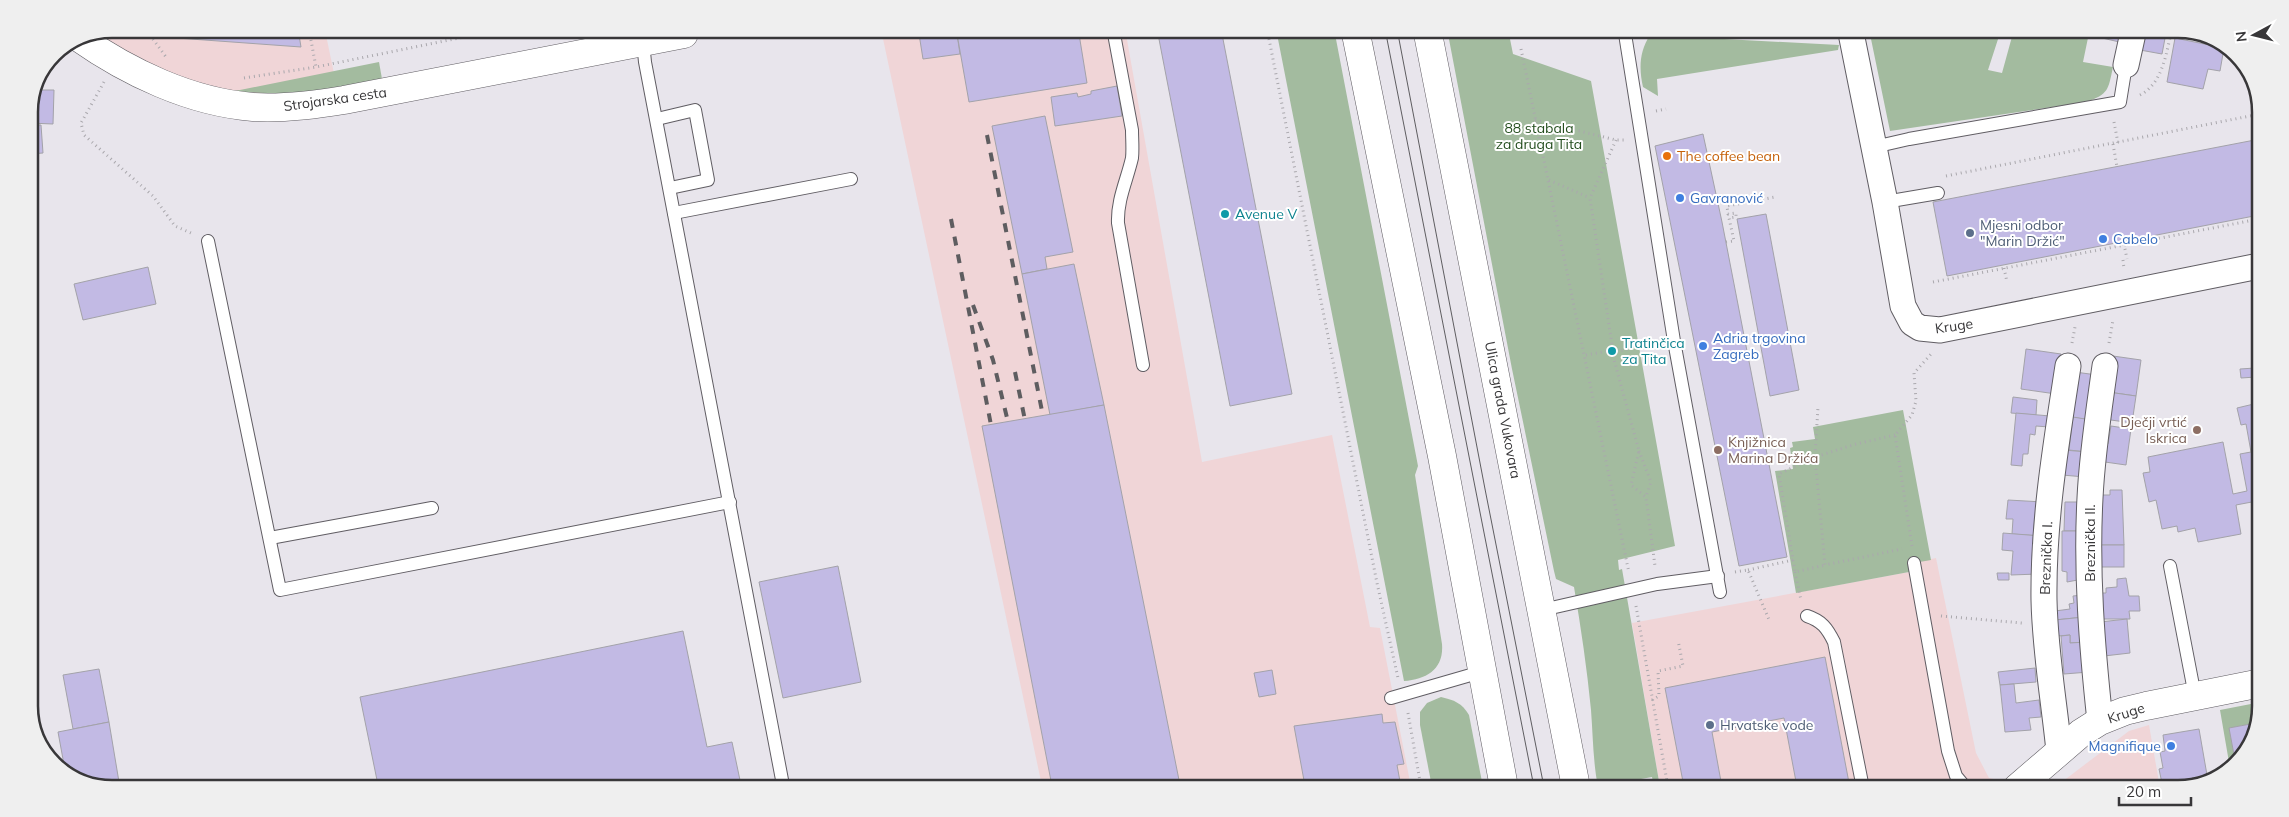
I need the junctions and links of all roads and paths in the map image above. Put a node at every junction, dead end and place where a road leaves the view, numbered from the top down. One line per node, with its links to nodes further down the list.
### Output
1 (152, 38): 17 (path)
2 (311, 38): 19 (path)
3 (447, 38): 19 (path)
4 (664, 38): 15 (main road, Strojarska cesta)
5 (1115, 38): 57 (lane)
6 (1269, 38): 90 (path)
7 (1357, 38): 89 (main road)
8 (1429, 38): 83 (main road, Ulica grada Vukovara)
9 (1626, 38): 26 (lane)
10 (1852, 38): 29 (street, Kruge)
11 (2132, 38): 18 (street)
12 (2170, 38): 22 (path)
13 (87, 42): 14 (main road, Strojarska cesta)
14 (602, 42): 15 (main road, Strojarska cesta)
15 (643, 42): 24 (lane)
16 (1521, 49): 25 (path)
17 (172, 64)
18 (2126, 65): 22 (lane)
19 (316, 67): 20 (path)
20 (239, 78)
21 (106, 79): 41 (path)
22 (2120, 102): 29 (lane)
23 (2251, 116): 28 (path)
24 (657, 119): 34 (lane); 34 (lane)
25 (1536, 120): 27 (path); 33 (path)
26 (1642, 139): 27 (path); 78 (lane)
27 (1616, 140): 37 (path)
28 (2113, 144): 30 (path); 31 (path)
29 (1874, 147): 38 (street, Kruge)
30 (2117, 167)
31 (1940, 177)
32 (851, 179): 39 (lane)
33 (1548, 180): 37 (path); 55 (path)
34 (670, 188): 39 (lane)
35 (1938, 193): 38 (lane)
36 (1775, 197): 42 (path)
37 (1590, 198): 51 (path)
38 (1885, 202): 46 (street, Kruge)
39 (674, 213): 67 (lane)
40 (2251, 220): 43 (path)
41 (208, 241): 69 (lane)
42 (1726, 242)
43 (2124, 244): 44 (path); 45 (path)
44 (2127, 259)
45 (2004, 268): 47 (path); 48 (path)
46 (2251, 268)
47 (1934, 282)
48 (2007, 282)
49 (2115, 311): 59 (path)
50 (1660, 343): 53 (path)
51 (1612, 345): 53 (path); 54 (path)
52 (1938, 348): 61 (path)
53 (1618, 350): 56 (path)
54 (1608, 351): 55 (path); 56 (path)
55 (1586, 355): 79 (path)
56 (1614, 356): 62 (path)
57 (1144, 365)
58 (2068, 366): 87 (street, Breznička I.)
59 (2105, 366): 96 (street, Breznička II.)
60 (1818, 407): 63 (path)
61 (1895, 435): 63 (path); 70 (path)
62 (1639, 451): 66 (path); 66 (path)
63 (1815, 457): 65 (path); 73 (path)
64 (1768, 460): 65 (path)
65 (1789, 469): 71 (path)
66 (1646, 497): 80 (path)
67 (730, 502): 69 (lane); 98 (lane)
68 (432, 508): 69 (lane)
69 (270, 538)
70 (1912, 547): 72 (path); 73 (path)
71 (1793, 560): 75 (path); 76 (path)
72 (1914, 563): 84 (lane)
73 (1825, 565): 76 (path)
74 (2170, 566): 92 (lane)
75 (1748, 570): 77 (path); 86 (path)
76 (1795, 572): 85 (path)
77 (1734, 573)
78 (1718, 576): 80 (lane); 81 (lane)
79 (1630, 578)
80 (1657, 584): 83 (lane)
81 (1720, 592)
82 (1636, 605): 94 (path)
83 (1542, 610): 101 (main road, Ulica grada Vukovara)
84 (1924, 614): 87 (path); 104 (lane)
85 (1807, 616): 103 (lane)
86 (1770, 622)
87 (2045, 625): 97 (street, Breznička I.)
88 (1678, 640): 94 (path)
89 (1481, 672): 93 (lane); 100 (main road)
90 (1398, 676)
91 (2252, 685): 92 (main road, Kruge)
92 (2195, 696): 96 (main road, Kruge)
93 (1391, 698)
94 (1652, 700): 102 (path)
95 (1409, 714): 99 (path)
96 (2100, 721): 97 (main road, Kruge)
97 (2059, 751): 105 (main road, Kruge)
98 (782, 780)
99 (1420, 780)
100 (1503, 780)
101 (1575, 780)
102 (1667, 780)
103 (1861, 780)
104 (1959, 780)
105 (2027, 780)

